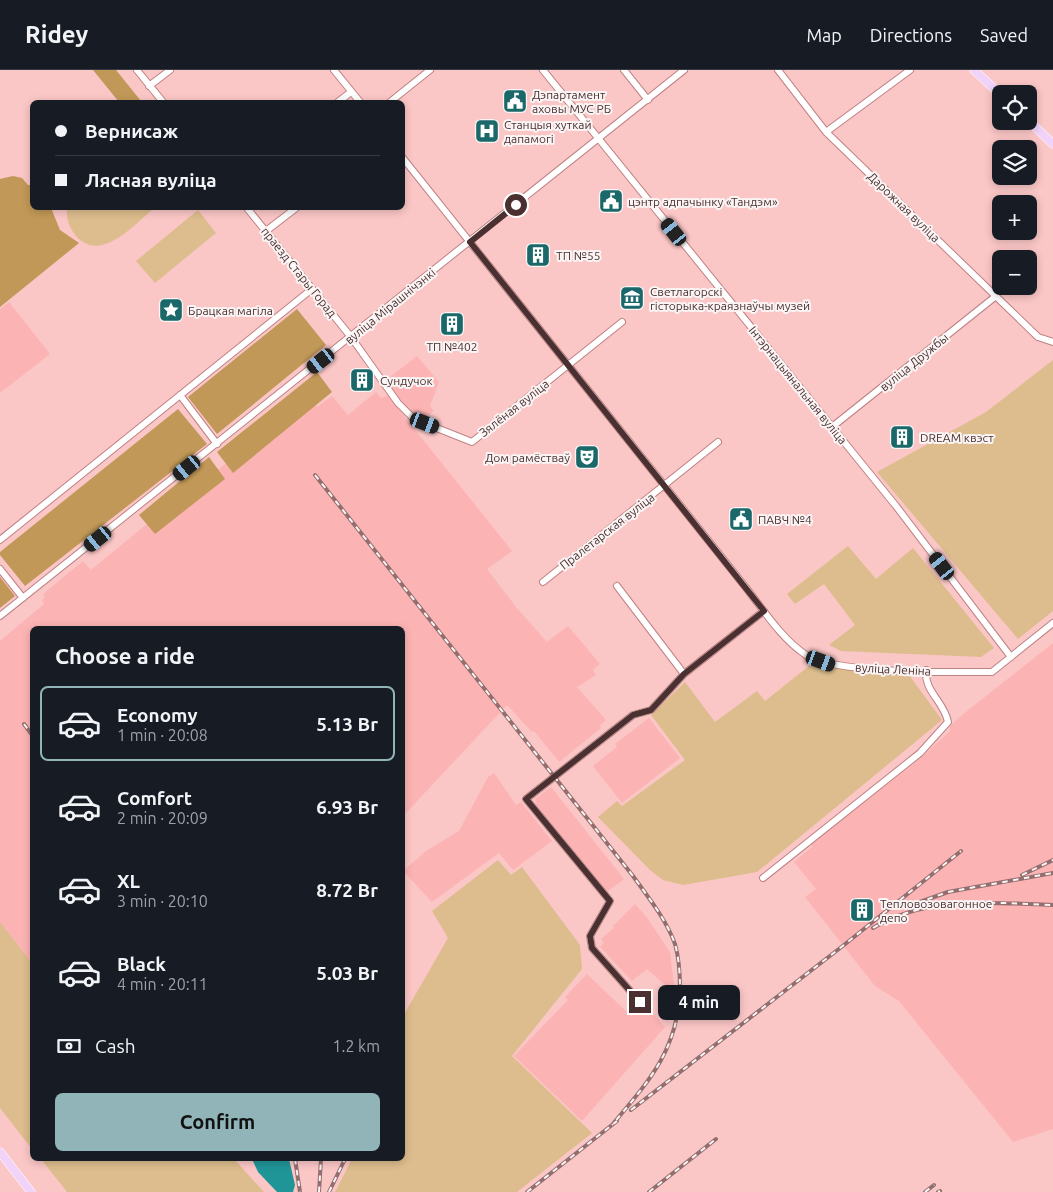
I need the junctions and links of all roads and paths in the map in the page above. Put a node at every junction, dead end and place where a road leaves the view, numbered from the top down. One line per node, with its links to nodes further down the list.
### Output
1 (137, 70): 11 (street)
2 (170, 70): 11 (street)
3 (334, 70): 13 (street)
4 (430, 70): 17 (street)
5 (543, 70): 21 (street, Інтэрнацыянальная вуліца)
6 (624, 70): 18 (street)
7 (684, 70): 18 (street, вуліца Мірашнічэнкі)
8 (778, 70): 20 (street, Дарожная вуліца)
9 (910, 70): 20 (street)
10 (974, 70): 12 (main road)
11 (149, 86): 14 (street)
12 (992, 87)
13 (352, 92): 15 (street); 16 (street)
14 (161, 100)
15 (341, 100)
16 (358, 100)
17 (392, 100)
18 (648, 100): 21 (street, вуліца Мірашнічэнкі)
19 (1037, 129): 22 (main road)
20 (826, 132): 29 (street, Дарожная вуліца)
21 (599, 140): 27 (street, вуліца Мірашнічэнкі); 36 (street, Інтэрнацыянальная вуліца)
22 (1053, 144)
23 (405, 161): 27 (street, вуліца Леніна)
24 (249, 210): 26 (street, праезд Стары Горад)
25 (293, 210): 26 (street)
26 (266, 231): 28 (street, праезд Стары Горад)
27 (470, 242): 31 (street, вуліца Мірашнічэнкі); 33 (street, вуліца Леніна)
28 (312, 289): 31 (street, праезд Стары Горад); 34 (street)
29 (996, 296): 32 (street, Дарожная вуліца); 36 (street, вуліца Дружбы)
30 (622, 322): 33 (street, Зялёная вуліца)
31 (351, 337): 35 (street, праезд Стары Горад); 38 (street, вуліца Мірашнічэнкі)
32 (1053, 342)
33 (568, 365): 35 (street, Зялёная вуліца); 39 (street, вуліца Леніна)
34 (180, 395): 38 (street); 40 (street)
35 (398, 403)
36 (832, 427): 48 (street, Інтэрнацыянальная вуліца)
37 (718, 442): 39 (street, Пралетарская вуліца)
38 (217, 444): 44 (street, вуліца Мірашнічэнкі)
39 (664, 485): 42 (street, Пралетарская вуліца); 45 (street, вуліца Леніна)
40 (0, 540)
41 (0, 569): 44 (street)
42 (543, 582)
43 (616, 586): 50 (street)
44 (23, 598): 46 (street, вуліца Мірашнічэнкі)
45 (764, 611): 49 (street, вуліца Леніна); 50 (street)
46 (0, 616)
47 (1053, 623): 48 (street, вуліца Леніна)
48 (1011, 657): 49 (street, вуліца Леніна)
49 (926, 670): 51 (street)
50 (684, 674): 52 (street)
51 (763, 878)
52 (640, 1002)
53 (0, 1152): 54 (main road)
54 (31, 1192)

